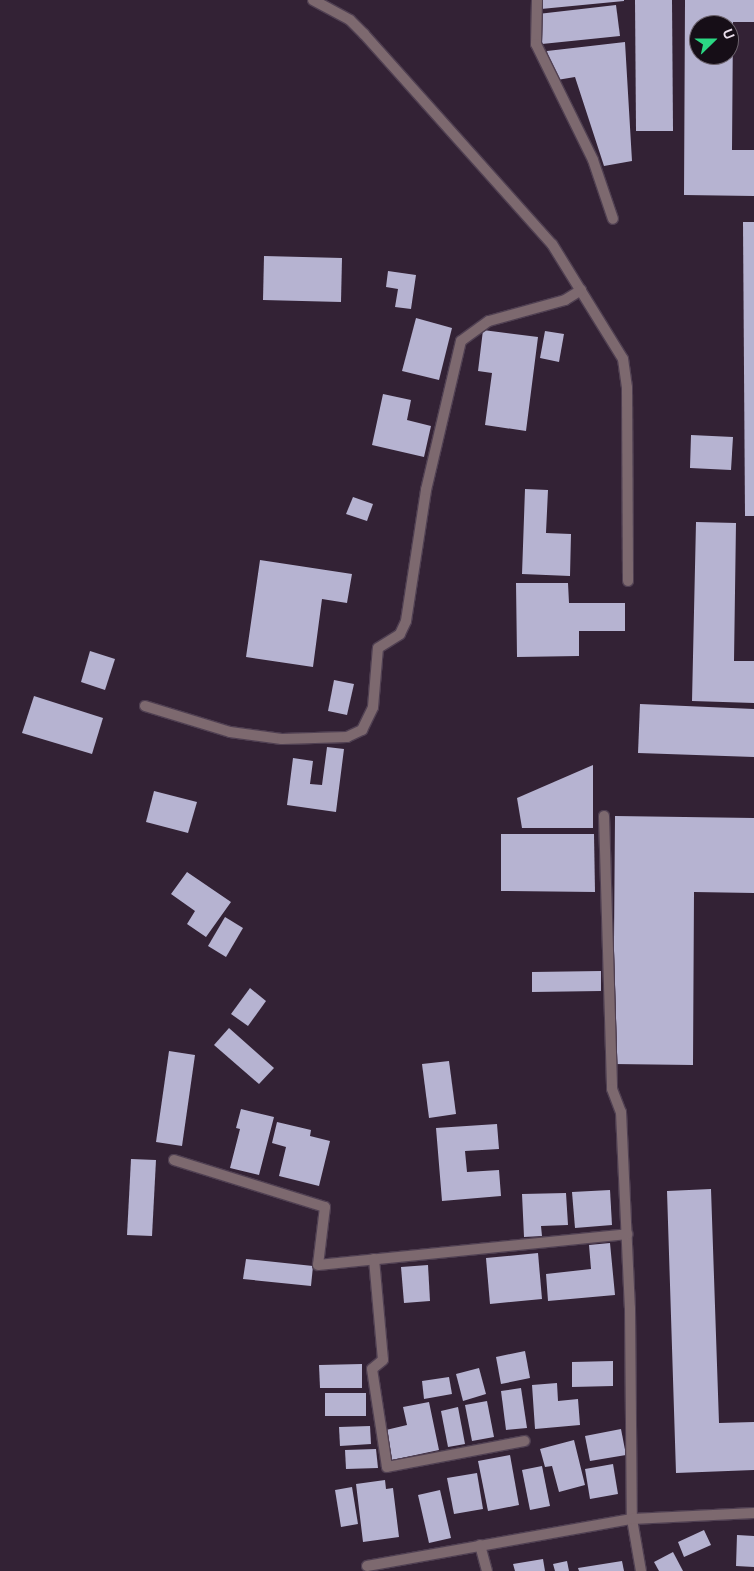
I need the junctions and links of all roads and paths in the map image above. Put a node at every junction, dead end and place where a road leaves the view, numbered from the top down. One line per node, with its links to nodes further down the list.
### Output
1 (313, 0): 4 (street)
2 (537, 0): 3 (street)
3 (613, 219)
4 (581, 290): 5 (street); 6 (street)
5 (628, 581)
6 (145, 706)
7 (604, 816): 9 (street)
8 (174, 1160): 10 (street)
9 (627, 1234): 10 (street); 13 (street)
10 (374, 1259): 11 (street)
11 (525, 1441)
12 (754, 1513): 13 (street)
13 (632, 1519): 14 (street); 17 (street)
14 (480, 1545): 15 (street); 16 (street)
15 (367, 1566)
16 (487, 1571)
17 (641, 1571)

